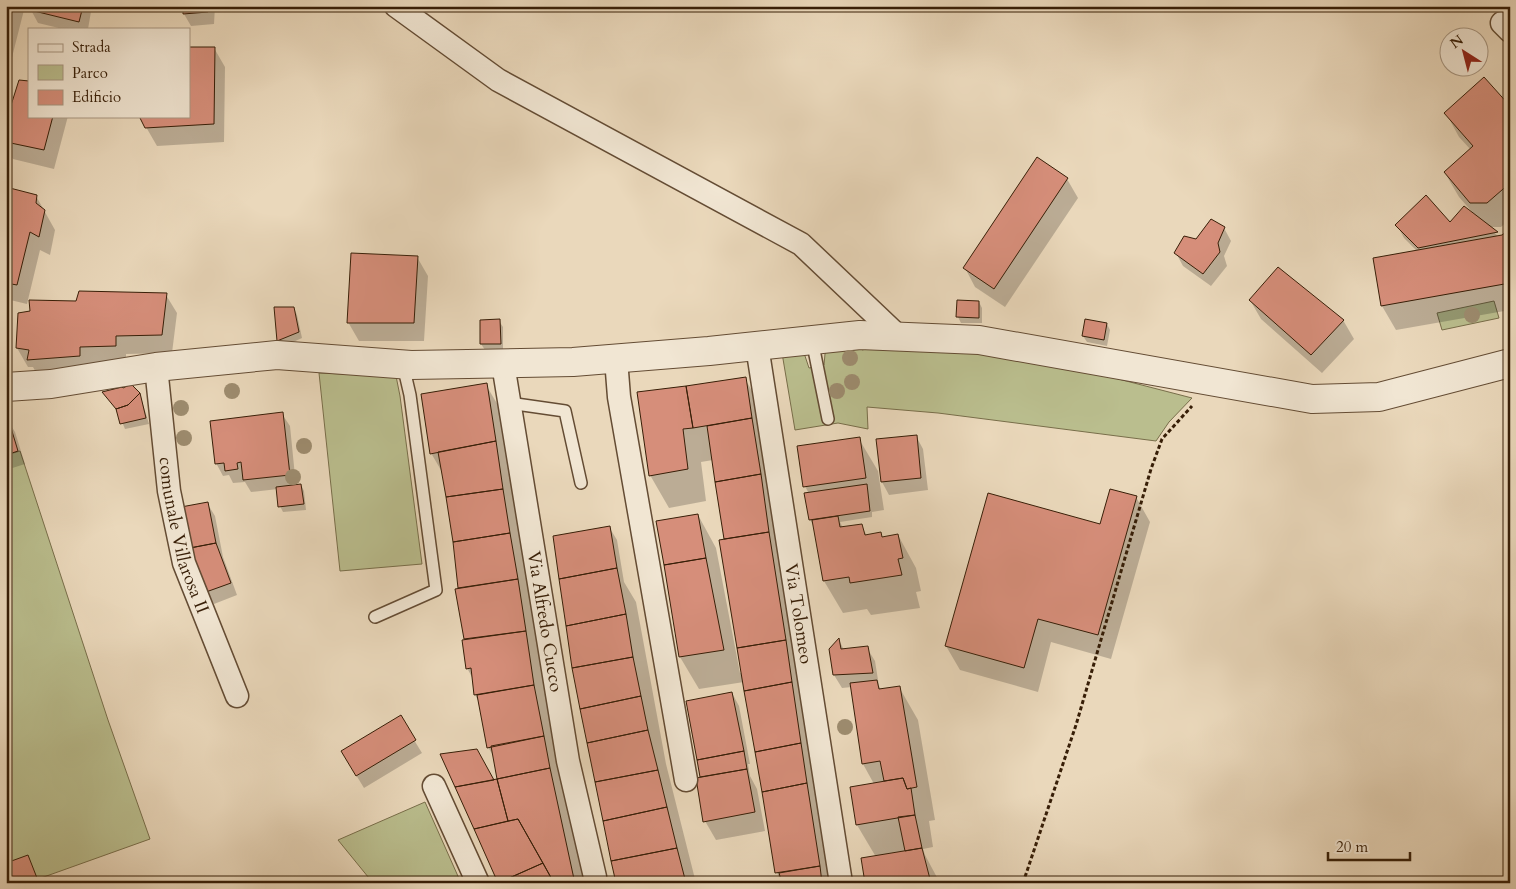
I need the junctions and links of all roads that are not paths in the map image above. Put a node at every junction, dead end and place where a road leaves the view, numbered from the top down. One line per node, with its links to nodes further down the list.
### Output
1 (396, 6): 2 (street)
2 (898, 336): 3 (street); 6 (street)
3 (812, 340): 4 (street); 12 (lane)
4 (757, 346): 5 (street); 20 (street, Via Tolomeo)
5 (616, 359): 7 (street); 16 (street)
6 (1510, 363)
7 (503, 364): 8 (street); 11 (street, Via Alfredo Cucco)
8 (403, 365): 9 (street); 14 (lane)
9 (156, 367): 10 (street); 15 (street, comunale Villarosa II)
10 (6, 387)
11 (509, 403): 13 (lane); 18 (street, Via Alfredo Cucco)
12 (828, 419)
13 (581, 484)
14 (375, 616)
15 (238, 696)
16 (686, 780)
17 (434, 786): 19 (street)
18 (595, 877)
19 (478, 883)
20 (841, 883)

